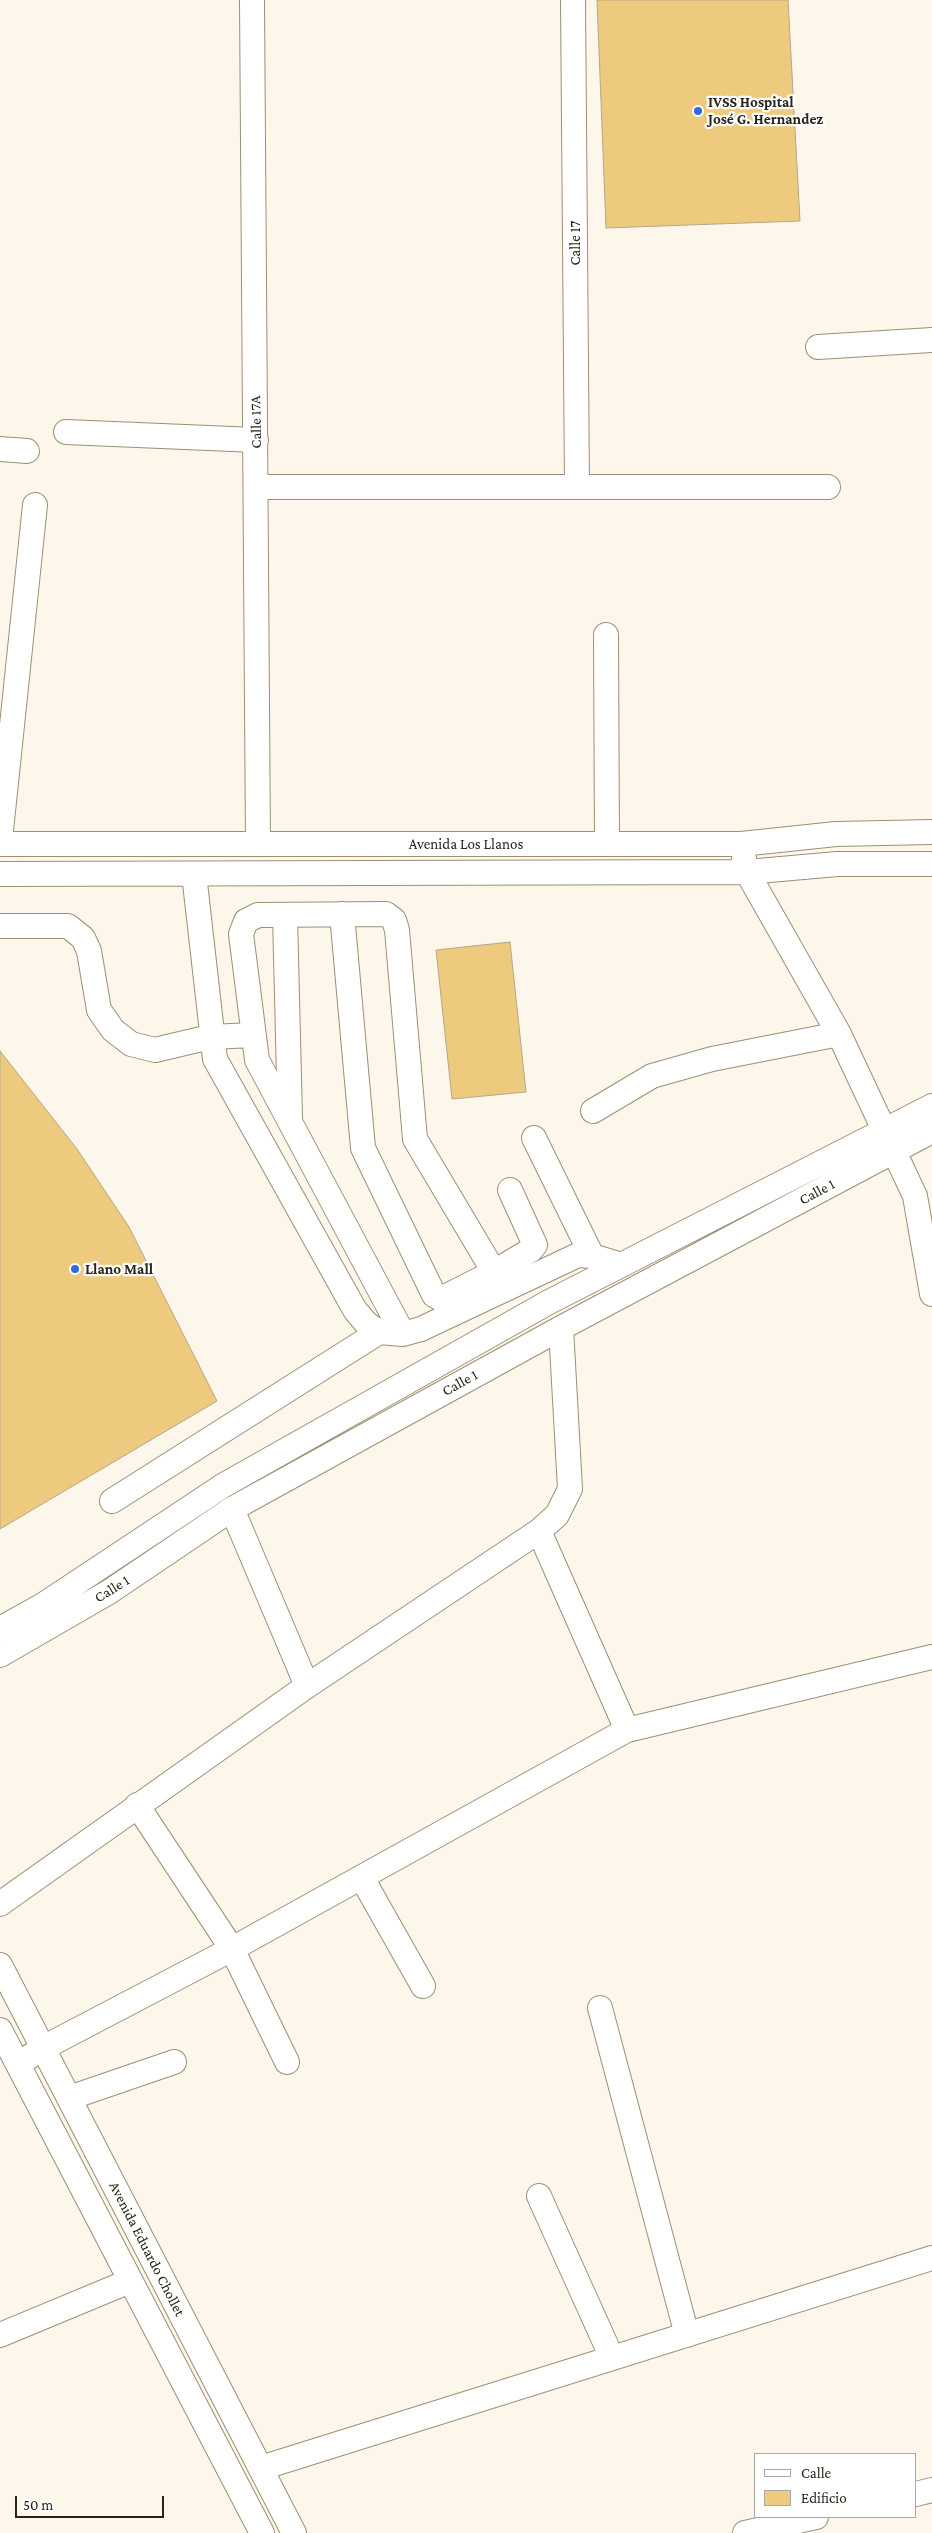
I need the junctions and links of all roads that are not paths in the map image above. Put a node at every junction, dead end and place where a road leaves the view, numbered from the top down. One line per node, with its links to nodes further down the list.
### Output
1 (252, 0): 6 (street, Calle 17A)
2 (573, 0): 9 (street, Calle 17)
3 (932, 340): 4 (street)
4 (818, 347)
5 (66, 432): 6 (street)
6 (256, 440): 10 (street, Calle 17A)
7 (0, 449): 8 (street)
8 (27, 451)
9 (577, 486): 10 (street); 11 (street)
10 (256, 487): 17 (street, Calle 17A)
11 (828, 487)
12 (35, 505): 15 (street)
13 (606, 635): 18 (street)
14 (932, 832): 19 (street, Avenida Los Llanos)
15 (0, 840)
16 (0, 844): 17 (street, Avenida Los Llanos)
17 (258, 844): 18 (street, Avenida Los Llanos)
18 (607, 844): 19 (street, Avenida Los Llanos)
19 (741, 844): 21 (street)
20 (932, 864): 21 (street, Avenida Los Llanos)
21 (747, 872): 23 (street, Avenida Los Llanos); 27 (street)
22 (0, 874): 23 (street, Avenida Los Llanos)
23 (194, 874): 29 (street)
24 (342, 914): 25 (street); 40 (street); 40 (street)
25 (285, 916): 28 (street); 32 (street)
26 (0, 926): 29 (street)
27 (839, 1034): 31 (street); 35 (street)
28 (253, 1035): 29 (street); 32 (street)
29 (210, 1037): 43 (street)
30 (932, 1106): 35 (street, Calle 1)
31 (593, 1111)
32 (290, 1124): 44 (street)
33 (932, 1131): 35 (street, Calle 1)
34 (534, 1138): 38 (street)
35 (889, 1141): 37 (street); 39 (street, Calle 1); 42 (street, Calle 1)
36 (510, 1190): 40 (street)
37 (926, 1197): 41 (street)
38 (592, 1256): 39 (street); 44 (street)
39 (621, 1265): 48 (street, Calle 1)
40 (494, 1272)
41 (932, 1294)
42 (561, 1328): 46 (street, Calle 1); 47 (street)
43 (379, 1332): 44 (street); 45 (street)
44 (403, 1334)
45 (112, 1501)
46 (232, 1509): 49 (street, Calle 1); 51 (street)
47 (539, 1531): 51 (street); 52 (street)
48 (0, 1628)
49 (0, 1655)
50 (932, 1657): 52 (street)
51 (307, 1686): 53 (street)
52 (627, 1730): 54 (street)
53 (137, 1805): 55 (street); 56 (street)
54 (362, 1878): 56 (street); 58 (street)
55 (0, 1904)
56 (232, 1950): 61 (street); 63 (street)
57 (0, 1965): 61 (street, Avenida Eduardo Chollet)
58 (423, 1986)
59 (600, 2008): 70 (street)
60 (0, 2030): 64 (street, Avenida Eduardo Chollet)
61 (43, 2048): 64 (street); 65 (street, Avenida Eduardo Chollet)
62 (174, 2062): 65 (street)
63 (287, 2062)
64 (18, 2064): 68 (street, Avenida Eduardo Chollet)
65 (69, 2098): 72 (street, Avenida Eduardo Chollet)
66 (539, 2196): 71 (street)
67 (932, 2258): 70 (street)
68 (130, 2281): 69 (street); 76 (street, Avenida Eduardo Chollet)
69 (0, 2335)
70 (687, 2335): 71 (street)
71 (612, 2358): 72 (street)
72 (261, 2468): 77 (street, Avenida Eduardo Chollet)
73 (932, 2490): 74 (street)
74 (917, 2494)
75 (812, 2518): 78 (street)
76 (262, 2533)
77 (294, 2533)
78 (745, 2533)

